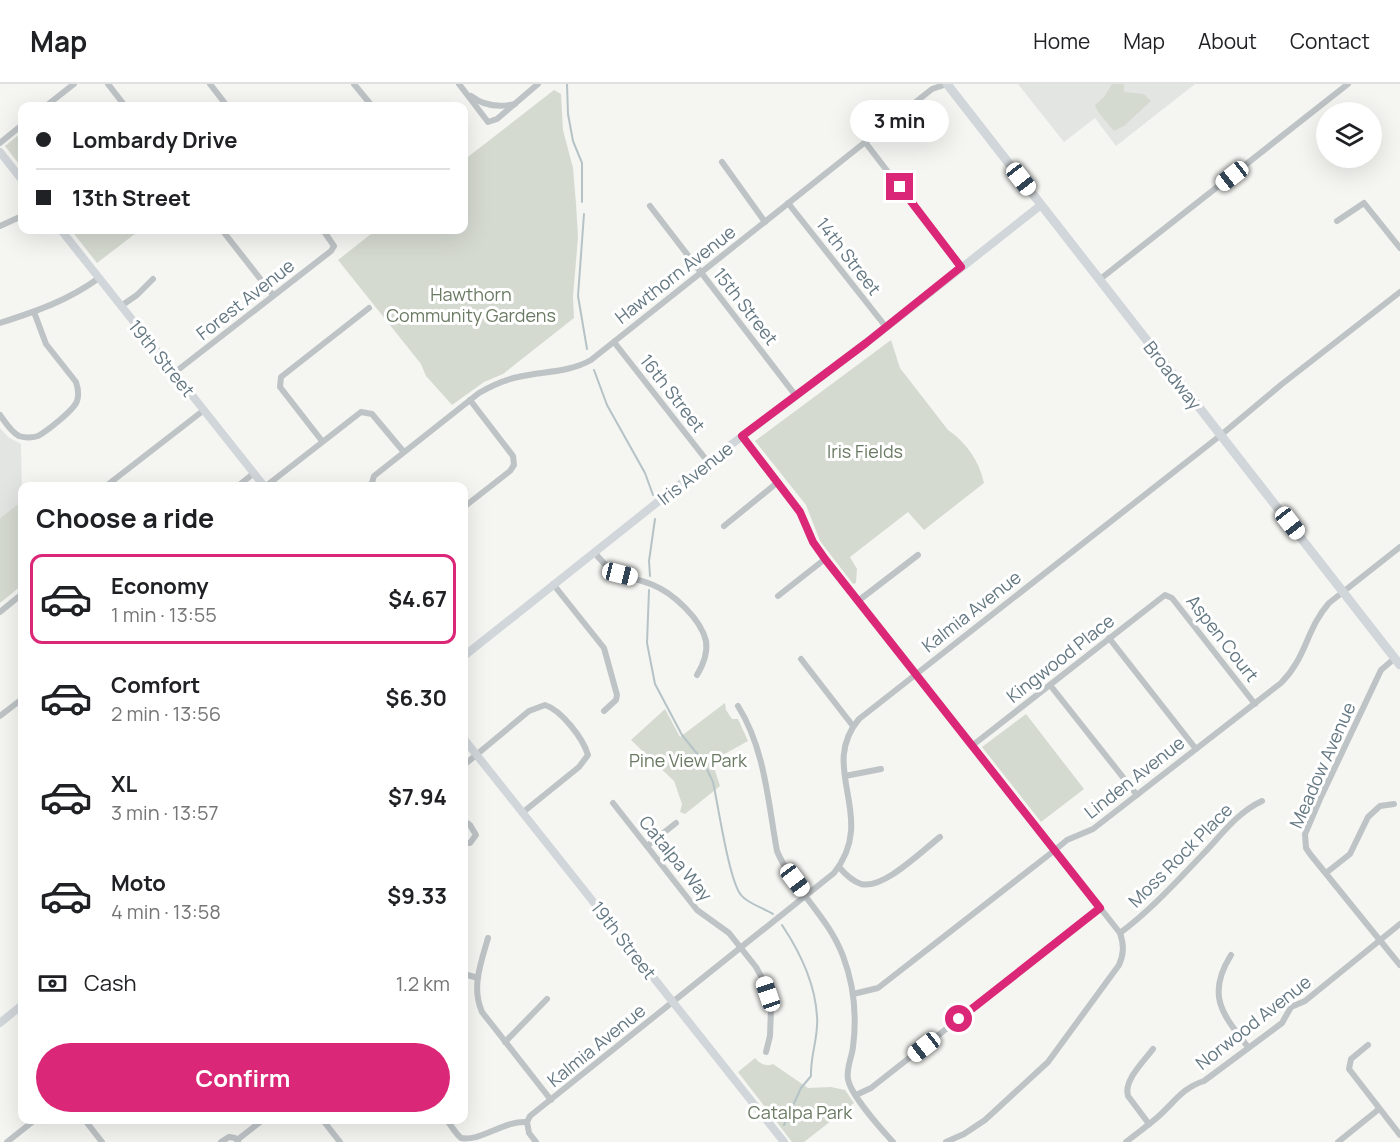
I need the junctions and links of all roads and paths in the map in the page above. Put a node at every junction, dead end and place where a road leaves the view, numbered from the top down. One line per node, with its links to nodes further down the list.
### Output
1 (74, 84): 10 (street)
2 (108, 84): 11 (street)
3 (210, 84): 12 (street)
4 (354, 84): 13 (street)
5 (459, 84): 9 (street)
6 (538, 84): 14 (street)
7 (947, 84): 16 (street, Hawthorn Avenue); 22 (main road, Broadway)
8 (1348, 84): 36 (street)
9 (467, 94): 14 (street); 14 (street)
10 (51, 102)
11 (122, 102)
12 (224, 102)
13 (369, 102)
14 (515, 104)
15 (18, 128): 17 (street)
16 (865, 142): 21 (street, Hawthorn Avenue); 32 (street)
17 (0, 143)
18 (0, 152): 20 (street)
19 (722, 162): 26 (street)
20 (18, 175)
21 (788, 203): 26 (street, Hawthorn Avenue); 43 (street, 14th Street)
22 (1041, 204): 32 (street, Iris Avenue); 36 (main road, Broadway)
23 (650, 206): 33 (street, 15th Street)
24 (18, 218): 27 (street)
25 (1337, 221): 31 (street)
26 (765, 222): 33 (street, Hawthorn Avenue)
27 (0, 226)
28 (64, 234): 34 (street, 19th Street)
29 (225, 234): 38 (street)
30 (325, 234): 38 (street, Forest Avenue)
31 (1400, 248)
32 (961, 267): 43 (street, Iris Avenue)
33 (701, 273): 44 (street, Hawthorn Avenue); 46 (street, 15th Street)
34 (99, 278): 39 (street, 19th Street); 41 (street)
35 (153, 279): 39 (street)
36 (1099, 280): 50 (main road, Broadway)
37 (1400, 292): 50 (street, Kalmia Avenue)
38 (273, 295): 45 (street, Forest Avenue)
39 (121, 306): 45 (street, 19th Street)
40 (369, 308): 52 (street)
41 (34, 312): 42 (street); 49 (street)
42 (0, 323)
43 (886, 327): 46 (street, Iris Avenue)
44 (614, 342): 47 (street, Hawthorn Avenue); 54 (street, 16th Street)
45 (174, 373): 48 (street, 19th Street)
46 (796, 396): 51 (street, Iris Avenue)
47 (470, 400): 53 (street, Hawthorn Avenue); 62 (street)
48 (204, 410): 55 (street, 19th Street); 56 (street)
49 (0, 415)
50 (1221, 435): 69 (main road, Broadway); 79 (street, Kalmia Avenue)
51 (742, 436): 54 (street, Iris Avenue); 61 (street)
52 (322, 441): 53 (street); 59 (street)
53 (403, 451): 60 (street, Hawthorn Avenue)
54 (708, 462): 65 (street, Iris Avenue)
55 (254, 473): 57 (street); 58 (street, 19th Street)
56 (111, 482)
57 (243, 482)
58 (262, 482)
59 (270, 482)
60 (372, 482)
61 (778, 482): 63 (street); 67 (street)
62 (468, 504)
63 (724, 526)
64 (1400, 547): 69 (street, Linden Avenue)
65 (594, 552): 68 (street, Iris Avenue); 80 (street)
66 (918, 555): 73 (street)
67 (825, 559): 71 (street); 73 (street)
68 (553, 584): 76 (street, Iris Avenue); 85 (street)
69 (1344, 592): 78 (main road, Broadway); 83 (street, Linden Avenue)
70 (1165, 595): 75 (street, Kingwood Place); 83 (street, Aspen Court)
71 (778, 596)
72 (18, 597): 74 (street)
73 (858, 601): 79 (street)
74 (0, 612)
75 (1109, 638): 81 (street, Kingwood Place); 90 (street)
76 (468, 653)
77 (801, 659): 87 (street)
78 (1397, 662): 107 (street, Meadow Avenue)
79 (915, 674): 87 (street, Kalmia Avenue); 89 (street)
80 (697, 675)
81 (1050, 685): 89 (street, Kingwood Place); 95 (street)
82 (18, 702): 86 (street)
83 (1255, 704): 90 (street, Linden Avenue)
84 (738, 706): 108 (street)
85 (604, 711)
86 (0, 716)
87 (853, 726): 94 (street, Kalmia Avenue)
88 (468, 744): 91 (street, 19th Street)
89 (973, 745): 105 (street)
90 (1196, 748): 95 (street, Linden Avenue)
91 (477, 756): 92 (street); 99 (street, 19th Street); 99 (street)
92 (468, 762)
93 (881, 769): 94 (street)
94 (845, 776): 106 (street, Kalmia Avenue)
95 (1137, 795): 105 (street, Linden Avenue)
96 (1262, 801): 111 (street, Moss Rock Place)
97 (613, 803): 104 (street, Catalpa Way)
98 (1394, 804): 107 (street)
99 (522, 813): 121 (street, 19th Street)
100 (676, 823): 104 (street)
101 (468, 824): 103 (street)
102 (940, 837): 106 (street)
103 (468, 843)
104 (647, 846): 114 (street, Catalpa Way)
105 (1055, 850): 109 (street); 119 (street, Linden Avenue)
106 (839, 867): 108 (street, Kalmia Avenue)
107 (1326, 873): 113 (street, Meadow Avenue)
108 (806, 896): 114 (street, Kalmia Avenue); 119 (street)
109 (1100, 908): 111 (street); 129 (street)
110 (1400, 924): 113 (street, Norwood Avenue)
111 (1120, 933): 148 (street)
112 (488, 938): 118 (street)
113 (1380, 940): 116 (street); 126 (street, Norwood Avenue)
114 (741, 948): 121 (street, Kalmia Avenue); 128 (street, Catalpa Way)
115 (1231, 955): 126 (street)
116 (1400, 964)
117 (468, 975): 118 (street)
118 (478, 978): 124 (street)
119 (853, 994): 129 (street)
120 (547, 999): 124 (street)
121 (673, 1002): 130 (street, Kalmia Avenue); 146 (street, 19th Street)
122 (18, 1008): 123 (street)
123 (0, 1023)
124 (505, 1042): 130 (street)
125 (1368, 1045): 131 (street)
126 (1248, 1047): 138 (street, Norwood Avenue)
127 (1153, 1049): 138 (street)
128 (766, 1052)
129 (856, 1095): 147 (street)
130 (550, 1100): 132 (street, Kalmia Avenue)
131 (1379, 1109): 139 (street); 150 (street)
132 (527, 1122): 137 (street); 145 (street)
133 (30, 1124): 141 (street)
134 (88, 1124): 142 (street)
135 (258, 1124): 140 (street)
136 (326, 1124): 144 (street)
137 (450, 1124)
138 (1149, 1124): 149 (street, Norwood Avenue)
139 (1399, 1131)
140 (237, 1141): 143 (street)
141 (7, 1142)
142 (102, 1142)
143 (221, 1142)
144 (340, 1142)
145 (536, 1142)
146 (784, 1142)
147 (893, 1142)
148 (946, 1142)
149 (1126, 1142)
150 (1338, 1142)

